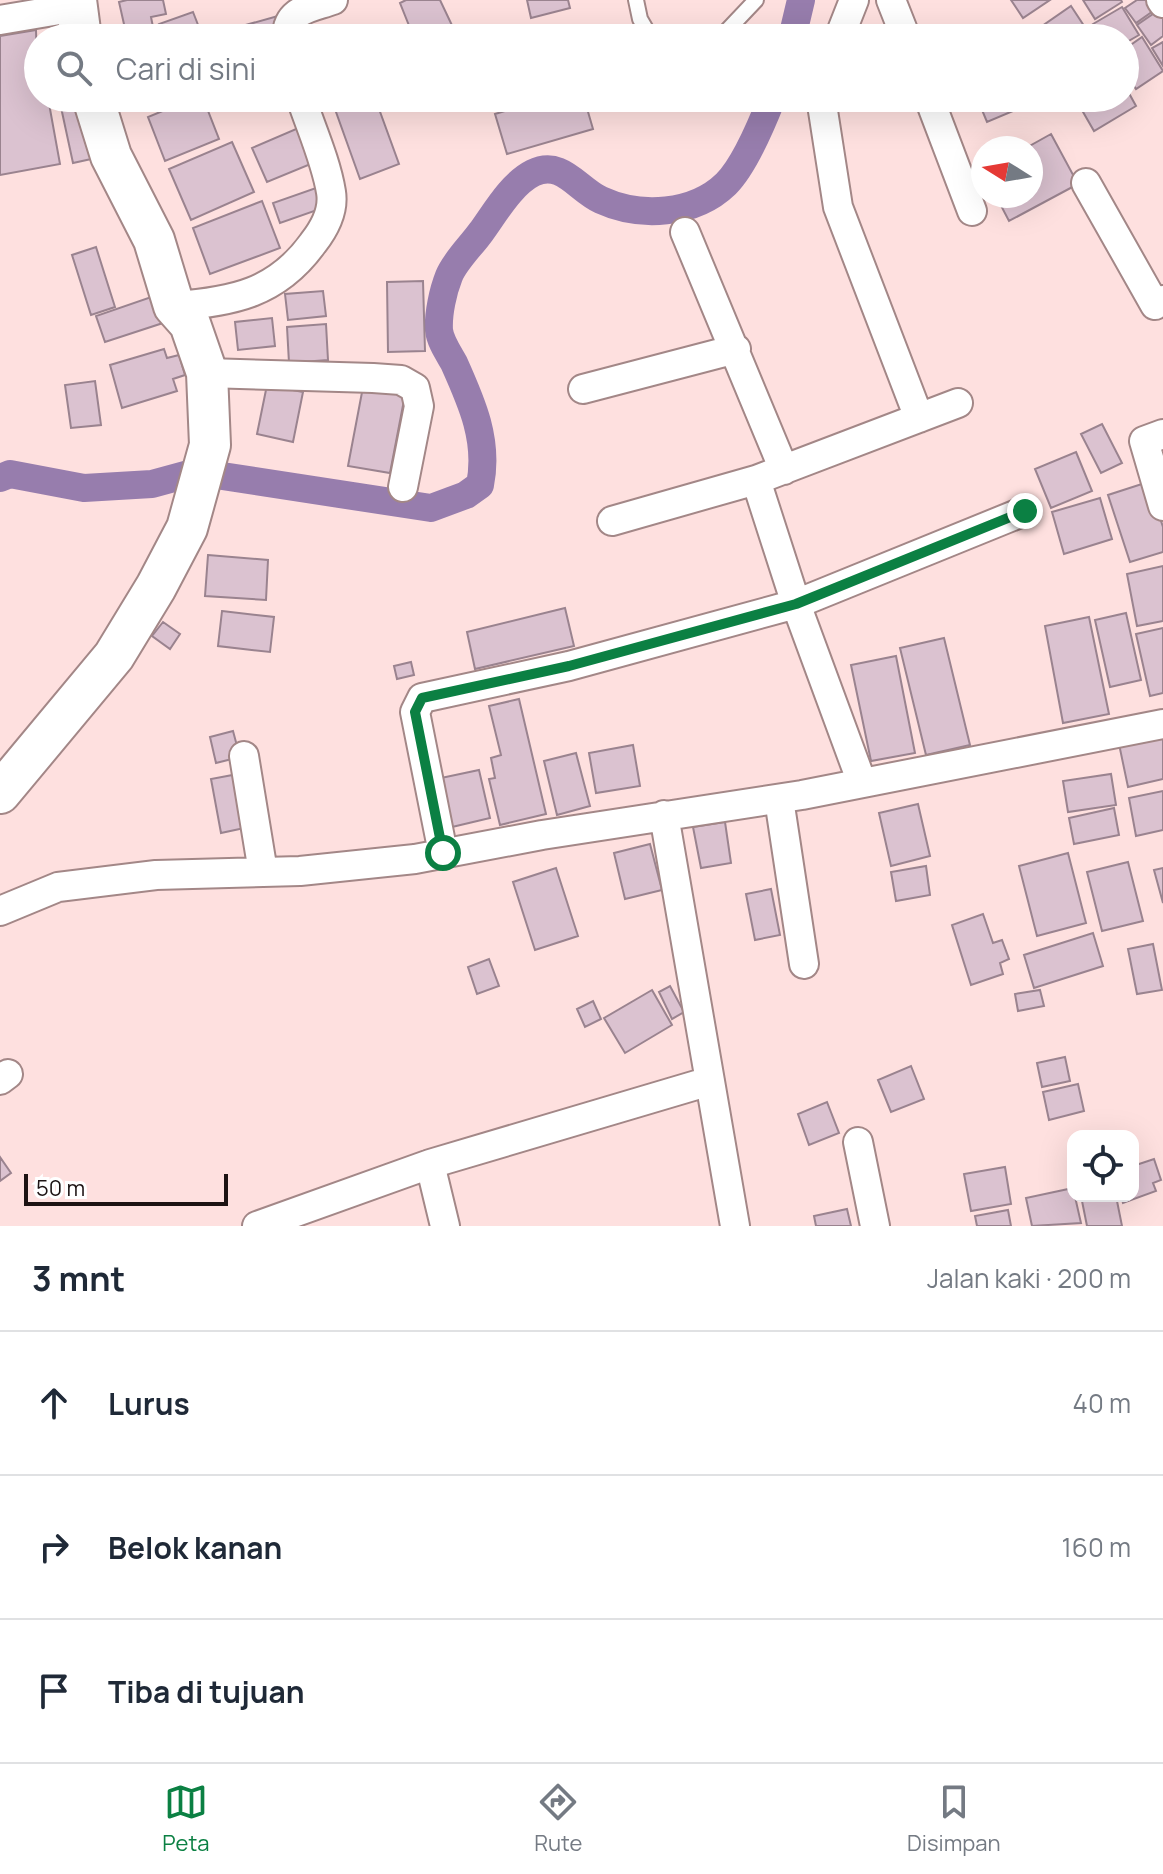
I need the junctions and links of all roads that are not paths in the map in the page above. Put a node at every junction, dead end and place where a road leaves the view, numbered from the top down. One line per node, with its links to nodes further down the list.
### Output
1 (333, 0): 8 (street)
2 (636, 0): 9 (lane)
3 (756, 0): 10 (lane)
4 (854, 0): 11 (street)
5 (891, 0): 12 (street)
6 (78, 15): 7 (street)
7 (0, 20)
8 (289, 24)
9 (643, 24)
10 (733, 24)
11 (845, 24)
12 (900, 24)
13 (97, 112): 21 (street)
14 (306, 112): 21 (street)
15 (823, 112): 26 (street)
16 (934, 112): 18 (street)
17 (1086, 183): 20 (street)
18 (972, 211)
19 (685, 232): 22 (street)
20 (1163, 300)
21 (174, 306): 23 (street)
22 (736, 349): 24 (street); 28 (street)
23 (207, 373): 30 (street); 38 (street)
24 (583, 389)
25 (958, 403): 26 (street)
26 (919, 418): 28 (street)
27 (1163, 434): 31 (street)
28 (784, 470): 29 (street)
29 (756, 480): 33 (street); 34 (street)
30 (403, 487)
31 (1163, 506)
32 (1025, 511): 34 (street)
33 (612, 521)
34 (796, 604): 37 (street); 41 (street)
35 (1163, 724): 37 (street)
36 (244, 756): 42 (street)
37 (862, 783): 39 (street)
38 (0, 793)
39 (779, 799): 40 (street); 44 (street)
40 (664, 815): 41 (street); 45 (street)
41 (443, 853): 42 (street)
42 (263, 872): 43 (street)
43 (0, 911)
44 (804, 964)
45 (710, 1081): 47 (street); 50 (street)
46 (858, 1142): 51 (street)
47 (430, 1164): 48 (street); 49 (street)
48 (257, 1226)
49 (445, 1226)
50 (735, 1226)
51 (875, 1226)

